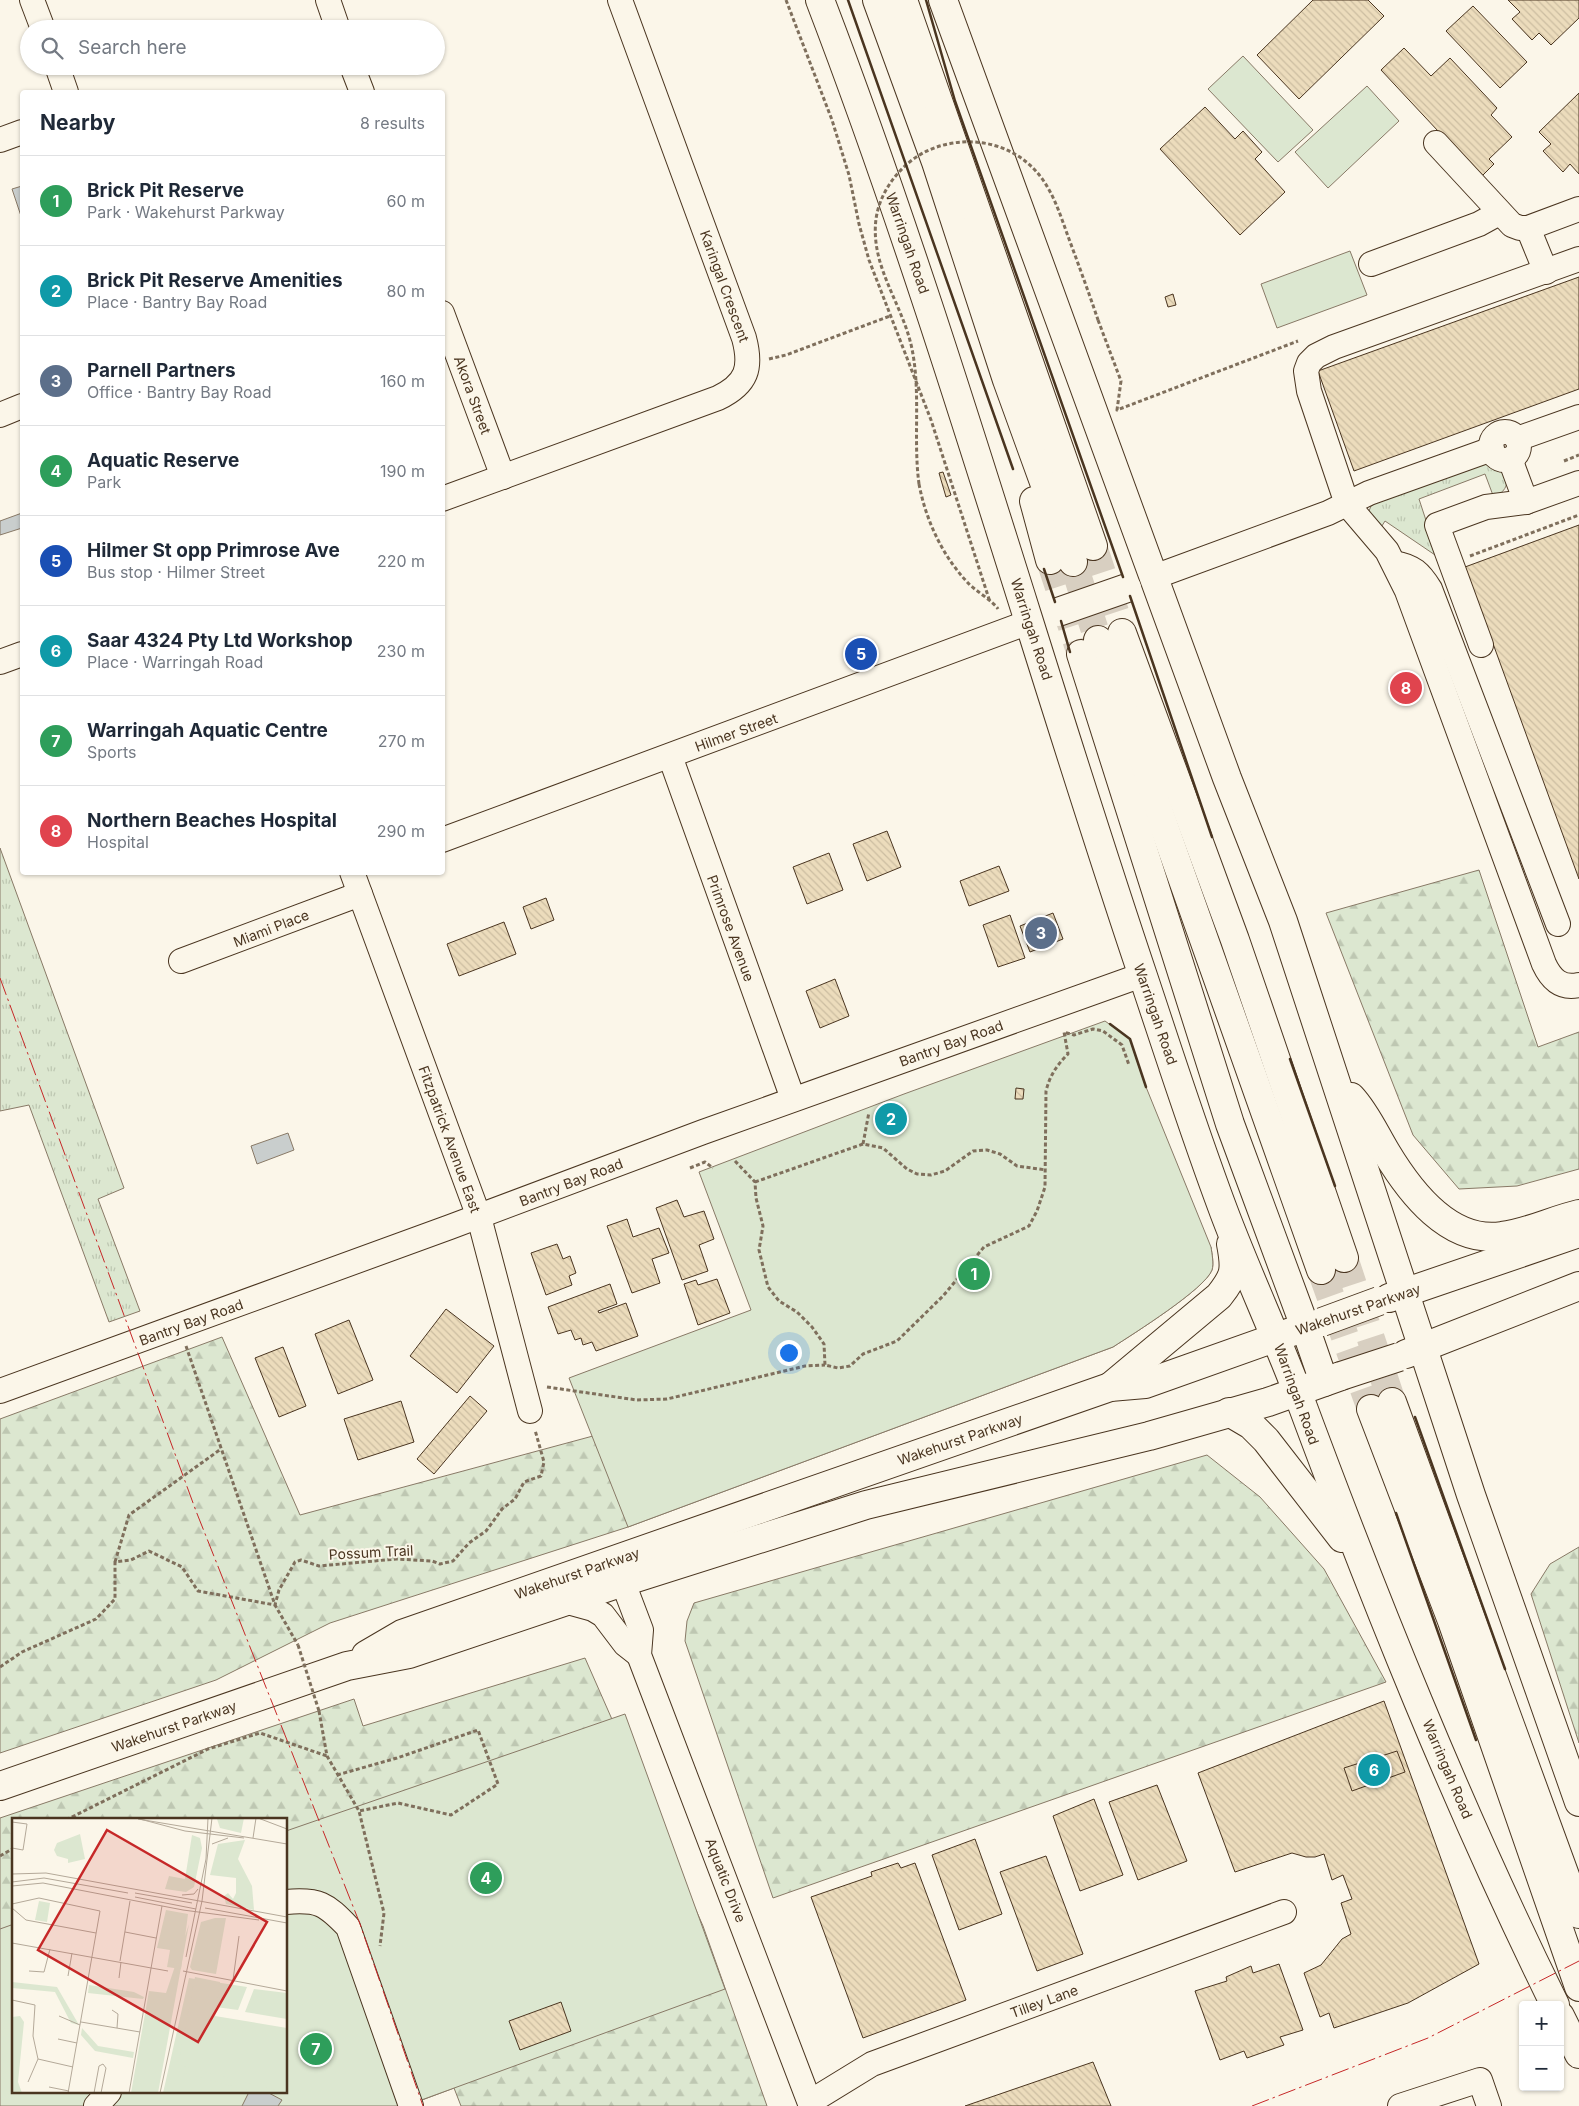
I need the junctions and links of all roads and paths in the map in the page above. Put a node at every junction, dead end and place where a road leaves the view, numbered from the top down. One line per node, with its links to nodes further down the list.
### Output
1 (32, 0): 9 (street)
2 (328, 0): 10 (street)
3 (620, 0): 26 (street, Karingal Crescent)
4 (786, 0): 24 (path)
5 (820, 0): 43 (main road, Warringah Road)
6 (877, 0): 7 (main road)
7 (903, 0)
8 (943, 0): 42 (main road)
9 (40, 20)
10 (335, 20)
11 (60, 75): 13 (street)
12 (355, 75): 14 (street)
13 (65, 90)
14 (361, 90)
15 (20, 133): 16 (street)
16 (0, 140)
17 (1436, 143): 19 (street)
18 (1579, 209): 20 (street)
19 (1499, 213): 20 (street); 22 (street)
20 (1528, 228): 23 (street)
21 (1579, 260): 23 (street)
22 (1371, 264)
23 (1555, 274): 38 (street)
24 (890, 316): 26 (path); 28 (path, bridge)
25 (445, 321): 34 (street, Akora Street)
26 (748, 364): 34 (street)
27 (20, 407): 29 (street)
28 (1117, 410)
29 (0, 414)
30 (1579, 417): 31 (street)
31 (1503, 440): 37 (street); 38 (street)
32 (1579, 455): 33 (path)
33 (1564, 461)
34 (503, 477): 36 (street)
35 (1579, 483): 37 (street)
36 (445, 498)
37 (1526, 502): 40 (street)
38 (1347, 504): 41 (street); 42 (street)
39 (1579, 516): 40 (path)
40 (1450, 561): 44 (street)
41 (1394, 562): 51 (street); 54 (street)
42 (1154, 576): 43 (main road, bridge); 58 (main road)
43 (1029, 622): 47 (street, Hilmer Street); 53 (main road, Warringah Road)
44 (1481, 645)
45 (20, 655): 46 (street)
46 (0, 662)
47 (670, 756): 48 (street, Hilmer Street); 59 (street, Primrose Avenue)
48 (445, 839)
49 (353, 875): 50 (street, Fitzpatrick Avenue East)
50 (360, 894): 52 (street, Miami Place); 69 (street, Fitzpatrick Avenue East)
51 (1558, 924)
52 (181, 961)
53 (1142, 975): 59 (street, Bantry Bay Road); 67 (main road, Warringah Road)
54 (1579, 985)
55 (1128, 1065): 56 (path)
56 (1052, 1074): 57 (path); 65 (path)
57 (1058, 1078)
58 (1336, 1082): 68 (main road); 73 (main road)
59 (793, 1099): 69 (street, Bantry Bay Road)
60 (869, 1112): 61 (path)
61 (863, 1144): 65 (path); 66 (path)
62 (735, 1160): 66 (path)
63 (690, 1168): 64 (path)
64 (713, 1168)
65 (1046, 1170): 78 (path)
66 (755, 1184): 78 (path)
67 (1224, 1213): 76 (main road, Warringah Road); 80 (main road)
68 (1579, 1214)
69 (479, 1217): 75 (street, Bantry Bay Road); 81 (street, Fitzpatrick Avenue East)
70 (1579, 1233): 73 (main road, Wakehurst Parkway)
71 (1332, 1264): 74 (main road, Warringah Road)
72 (1579, 1286): 77 (main road, Wakehurst Parkway)
73 (1406, 1293): 74 (main road, Wakehurst Parkway, bridge); 77 (main road)
74 (1313, 1324): 76 (main road, Wakehurst Parkway); 79 (main road, Warringah Road)
75 (177, 1327): 82 (street, Bantry Bay Road); 86 (path)
76 (1276, 1337): 80 (main road, Wakehurst Parkway); 83 (main road, Warringah Road)
77 (1411, 1353): 79 (main road, Wakehurst Parkway, bridge); 98 (main road)
78 (825, 1365): 81 (path)
79 (1333, 1379): 83 (main road, Wakehurst Parkway)
80 (1110, 1386): 89 (main road, Wakehurst Parkway)
81 (524, 1387): 84 (street, Fitzpatrick Avenue East)
82 (0, 1391)
83 (1297, 1392): 85 (main road, Wakehurst Parkway); 88 (main road, Warringah Road)
84 (530, 1411): 91 (path, Possum Trail)
85 (1229, 1412): 88 (main road); 89 (main road, Wakehurst Parkway)
86 (221, 1449): 87 (path); 91 (path)
87 (115, 1562): 91 (path); 94 (path)
88 (1362, 1565): 108 (main road, Warringah Road)
89 (619, 1571): 90 (main road, Wakehurst Parkway); 92 (street, Aquatic Drive); 93 (main road, Wakehurst Parkway)
90 (564, 1601): 92 (street, Aquatic Drive); 93 (main road, Wakehurst Parkway)
91 (274, 1605): 95 (path, bridge)
92 (639, 1656): 112 (street, Aquatic Drive)
93 (347, 1666): 97 (main road, Wakehurst Parkway)
94 (0, 1667)
95 (327, 1756): 96 (path); 100 (path)
96 (337, 1775): 99 (path); 99 (path)
97 (0, 1786)
98 (1579, 1802)
99 (358, 1811): 106 (path)
100 (70, 1818)
101 (12, 1849): 102 (path)
102 (0, 1856)
103 (288, 1902): 106 (street)
104 (1284, 1912): 112 (street, Tilley Lane)
105 (1579, 1914): 107 (main road)
106 (363, 1970): 114 (street)
107 (1579, 1987)
108 (1553, 2001)
109 (1564, 2024): 110 (main road)
110 (1579, 2054)
111 (107, 2094): 113 (street)
112 (811, 2104)
113 (96, 2106)
114 (411, 2106)
115 (1400, 2106): 116 (street)
116 (1489, 2106)

